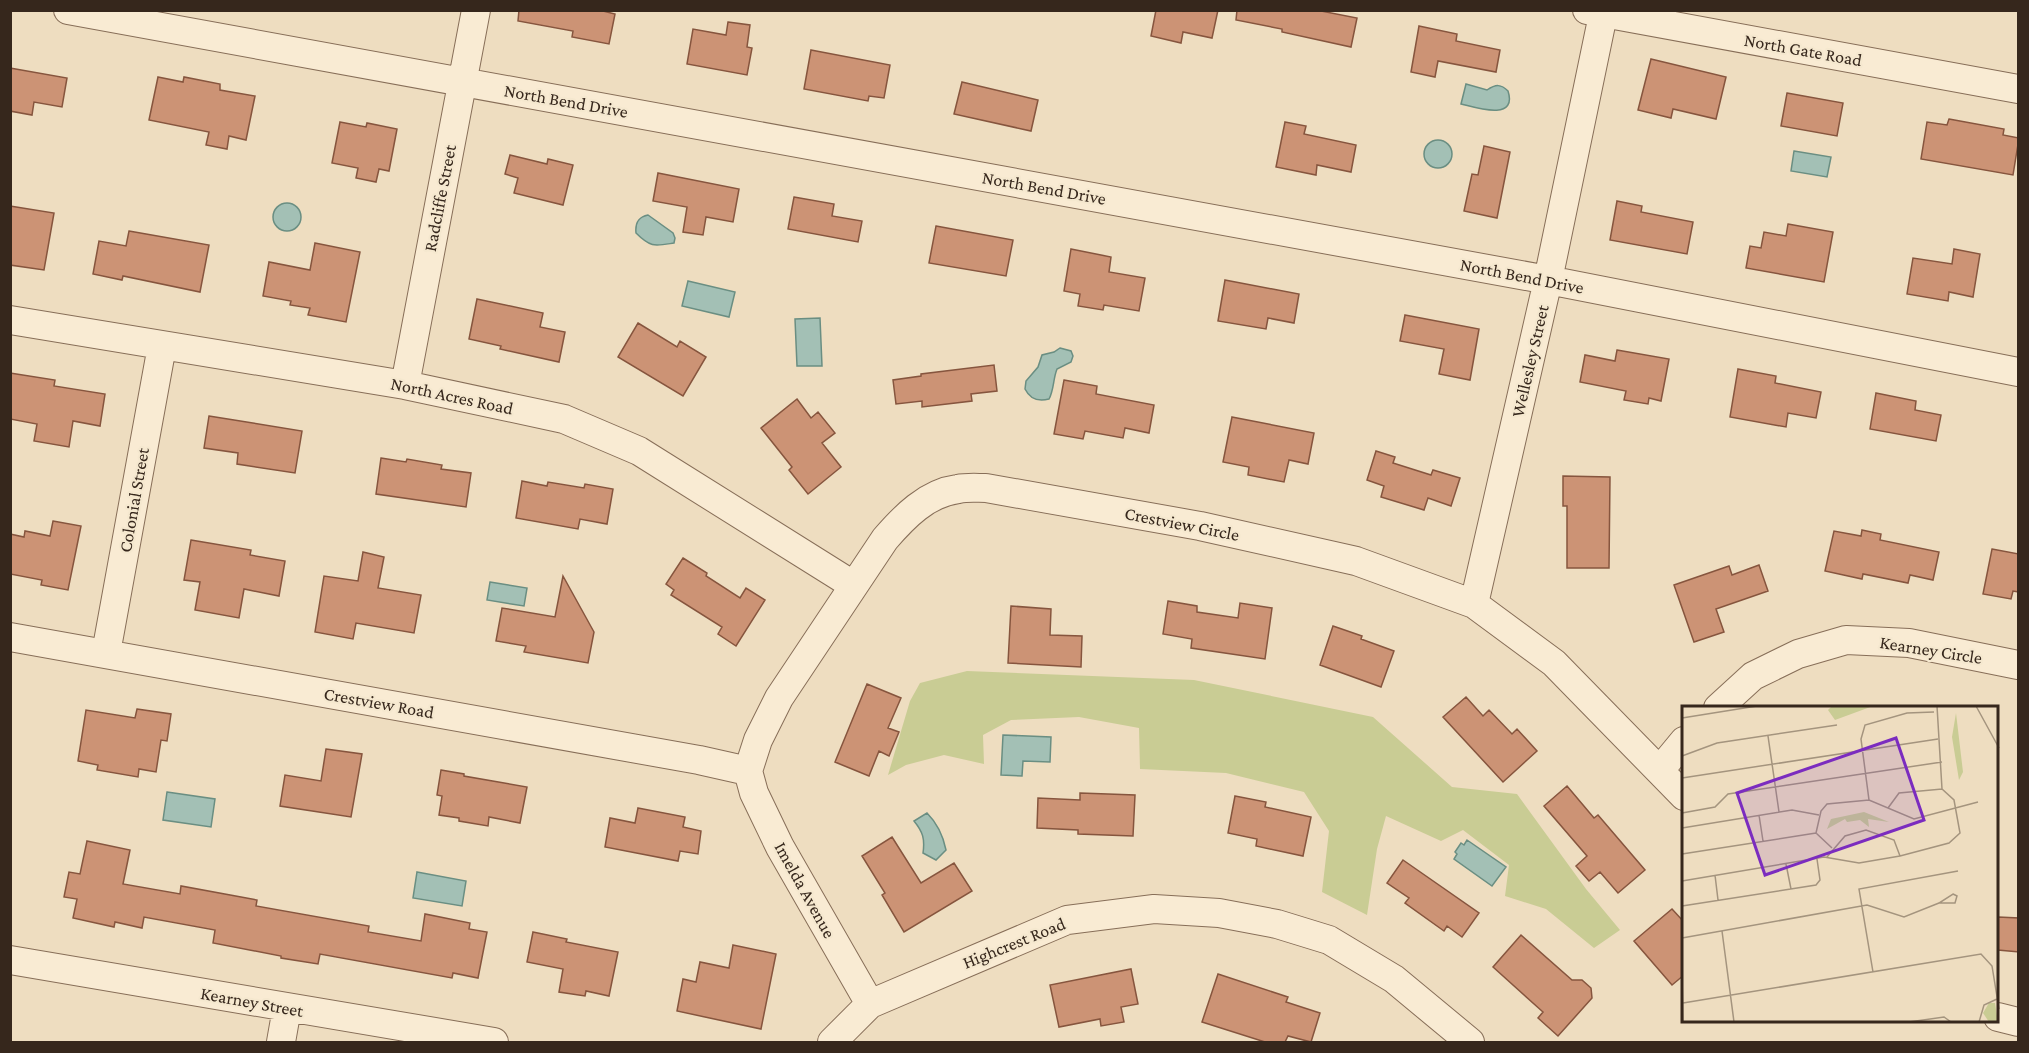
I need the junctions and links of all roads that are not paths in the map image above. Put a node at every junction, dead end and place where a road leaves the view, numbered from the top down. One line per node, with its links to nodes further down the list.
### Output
1 (68, 10): 4 (street, North Bend Drive)
2 (476, 10): 4 (street, Radcliffe Street)
3 (1598, 12): 5 (street, North Gate Road); 6 (street, Wellesley Street)
4 (462, 81): 6 (street, North Bend Drive); 10 (street, Radcliffe Street)
5 (2019, 89)
6 (1548, 280): 9 (street, North Bend Drive); 12 (street, Wellesley Street)
7 (10, 320): 8 (street, North Acres Road)
8 (162, 346): 10 (street, North Acres Road); 14 (street, Colonial Street)
9 (2019, 372)
10 (405, 385): 11 (street, North Acres Road)
11 (852, 585): 12 (street, Crestview Circle); 19 (street, Crestview Circle)
12 (1474, 604): 18 (street, Crestview Circle)
13 (10, 637): 14 (street, Crestview Road)
14 (106, 653): 19 (street, Crestview Road)
15 (2019, 665): 16 (street, Kearney Circle)
16 (1720, 706)
17 (1682, 743): 18 (street)
18 (1660, 770): 20 (street, Crestview Circle)
19 (748, 771): 22 (street, Imelda Avenue)
20 (1682, 794)
21 (10, 960): 23 (street, Kearney Street)
22 (870, 1004): 28 (street, Highcrest Road); 29 (street, Highcrest Road)
23 (287, 1008): 26 (street); 27 (street, Kearney Street)
24 (1999, 1017): 25 (street)
25 (2019, 1022)
26 (282, 1042)
27 (494, 1042)
28 (832, 1042)
29 (1470, 1042)

